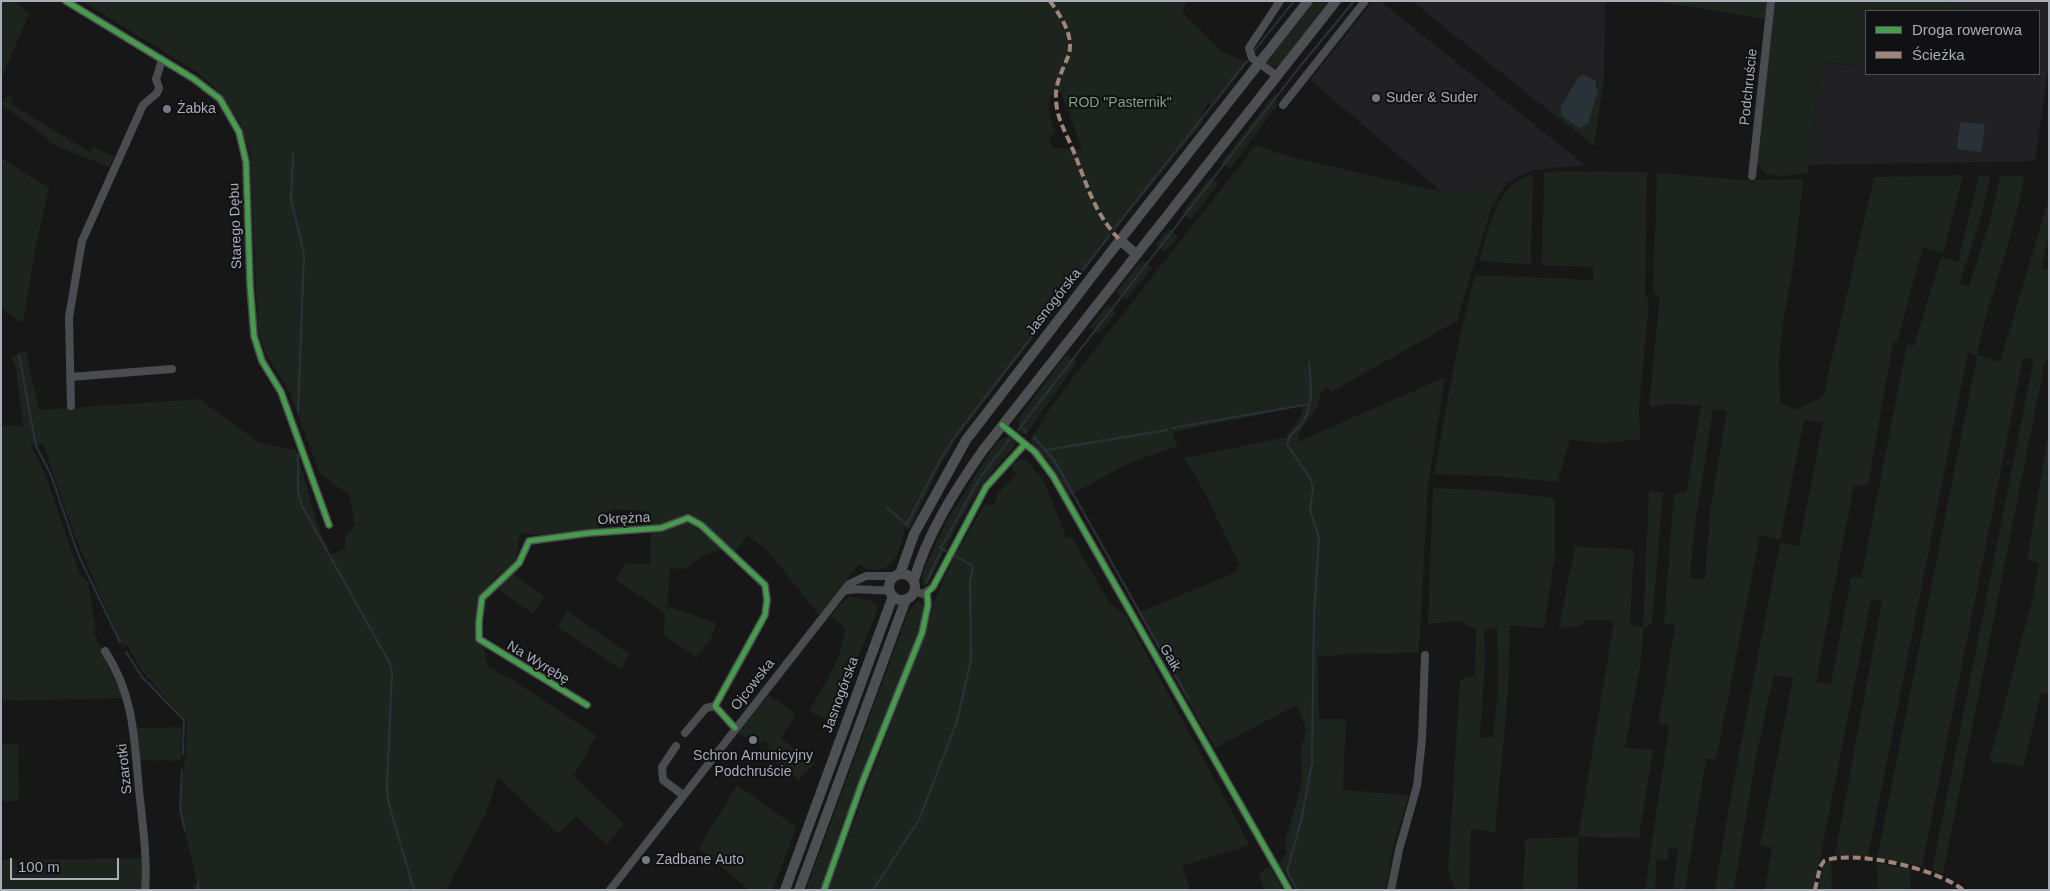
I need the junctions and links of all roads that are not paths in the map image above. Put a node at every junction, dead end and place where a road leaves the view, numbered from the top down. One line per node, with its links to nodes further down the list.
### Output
1 (66, 1): 7 (street, Starego Dębu)
2 (1280, 1): 8 (street)
3 (1308, 1): 8 (main road, Jasnogórska)
4 (1336, 1): 9 (main road)
5 (1365, 1): 10 (street)
6 (1771, 1): 11 (street, Podchruście)
7 (162, 60): 15 (street); 19 (street, Starego Dębu)
8 (1259, 64): 9 (street); 12 (main road, Jasnogórska)
9 (1277, 76): 13 (main road)
10 (1282, 105)
11 (1752, 176)
12 (1120, 240): 13 (main road); 20 (main road, Jasnogórska)
13 (1136, 254): 17 (main road)
14 (172, 369): 15 (street)
15 (70, 377): 16 (street)
16 (72, 406)
17 (1002, 425): 18 (street, Gaik); 21 (main road)
18 (1025, 444): 25 (street); 41 (street, Gaik)
19 (330, 525)
20 (897, 575): 21 (main road); 22 (street, Ojcowska); 24 (main road)
21 (914, 580): 23 (main road)
22 (844, 591): 24 (street); 32 (street, Ojcowska)
23 (915, 591): 25 (street); 26 (main road)
24 (891, 593): 26 (main road); 38 (main road, Jasnogórska)
25 (927, 593): 40 (street)
26 (906, 599): 39 (main road, Jasnogórska)
27 (479, 639): 30 (street, Na Wyrębę); 31 (street, Okrężna)
28 (105, 651): 36 (street, Szarotki)
29 (1425, 655): 42 (street)
30 (587, 706)
31 (715, 706): 32 (street); 33 (street, Okrężna)
32 (735, 728): 35 (street, Ojcowska)
33 (686, 733)
34 (676, 746): 35 (street)
35 (683, 795): 37 (street, Ojcowska)
36 (145, 890)
37 (610, 890)
38 (785, 890)
39 (799, 890)
40 (824, 890)
41 (1289, 890)
42 (1391, 890)

